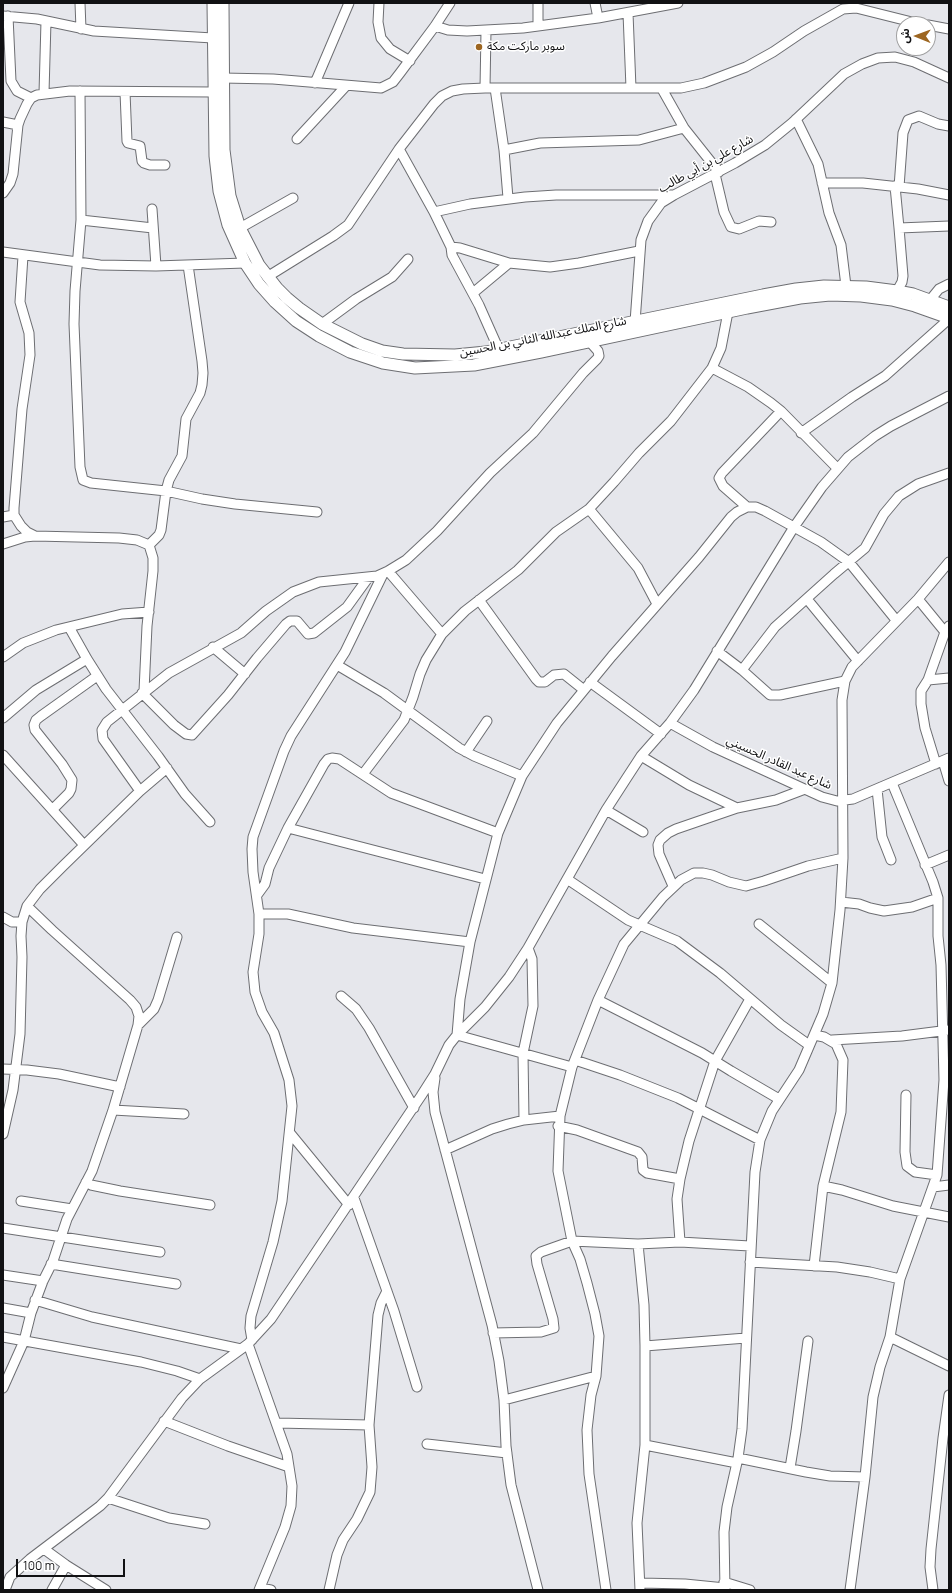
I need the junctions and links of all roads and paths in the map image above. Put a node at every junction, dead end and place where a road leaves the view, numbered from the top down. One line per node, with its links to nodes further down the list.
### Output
1 (80, 3): 19 (street)
2 (213, 3): 22 (main road, شارع الملك عبدالله الثاني بن الحسين)
3 (223, 3): 24 (main road, شارع الملك عبدالله الثاني بن الحسين)
4 (349, 3): 26 (street)
5 (380, 3): 23 (street)
6 (450, 3): 16 (street)
7 (538, 3): 17 (street)
8 (595, 3): 13 (street)
9 (678, 3): 10 (street)
10 (667, 4): 11 (street)
11 (628, 13): 13 (street); 30 (street)
12 (6, 16): 15 (street); 36 (street)
13 (598, 18): 17 (street)
14 (896, 18): 31 (street)
15 (46, 21): 19 (street); 35 (street)
16 (435, 26): 21 (street); 23 (street)
17 (538, 26): 21 (street)
18 (936, 27): 20 (street)
19 (81, 29): 22 (street)
20 (949, 29)
21 (486, 31): 28 (street)
22 (213, 38): 34 (main road, شارع الملك عبدالله الثاني بن الحسين)
23 (410, 61): 27 (street)
24 (222, 78): 26 (street); 38 (main road, شارع الملك عبدالله الثاني بن الحسين)
25 (949, 78): 37 (street, شارع علي بن أبي طالب)
26 (315, 83): 27 (street)
27 (346, 86): 43 (street)
28 (485, 88): 29 (street); 44 (street)
29 (495, 88): 30 (street); 45 (street)
30 (631, 88): 31 (street)
31 (662, 89): 42 (street)
32 (80, 91): 33 (street); 35 (street); 57 (street)
33 (125, 92): 34 (street); 46 (street)
34 (213, 92): 38 (main road, شارع الملك عبدالله الثاني بن الحسين)
35 (44, 93): 36 (street)
36 (31, 98): 40 (street)
37 (796, 119): 47 (street, شارع علي بن أبي طالب); 48 (street)
38 (218, 121): 61 (main road, شارع الملك عبدالله الثاني بن الحسين); 69 (main road, شارع الملك عبدالله الثاني بن الحسين)
39 (3, 122): 40 (street)
40 (18, 125): 50 (street)
41 (949, 126): 49 (street)
42 (684, 128): 45 (street); 47 (street)
43 (297, 139)
44 (399, 149): 56 (street); 73 (street)
45 (504, 150): 54 (street)
46 (165, 165)
47 (717, 173): 51 (street, شارع علي بن أبي طالب); 58 (street)
48 (822, 183): 49 (street); 75 (street)
49 (897, 186): 52 (street); 62 (street)
50 (3, 193)
51 (674, 195): 54 (street); 64 (street, شارع علي بن أبي طالب)
52 (949, 195)
53 (293, 198): 61 (street)
54 (508, 198): 56 (street)
55 (152, 209): 60 (street)
56 (434, 212): 63 (street)
57 (81, 220): 60 (street); 68 (street)
58 (770, 222)
59 (949, 226): 62 (street)
60 (153, 228): 72 (street)
61 (240, 228): 73 (main road, شارع الملك عبدالله الثاني بن الحسين)
62 (899, 228): 76 (street)
63 (451, 248): 70 (street); 77 (street)
64 (639, 251): 70 (street); 83 (street, شارع علي بن أبي طالب)
65 (3, 252): 66 (street)
66 (23, 256): 68 (street); 97 (street)
67 (408, 259): 84 (street)
68 (78, 263): 72 (street); 93 (street)
69 (245, 263): 71 (street); 85 (main road, شارع الملك عبدالله الثاني بن الحسين)
70 (508, 264): 77 (street)
71 (188, 265): 72 (street); 93 (street)
72 (156, 266)
73 (267, 277): 84 (main road, شارع الملك عبدالله الثاني بن الحسين)
74 (949, 284): 78 (street)
75 (846, 286): 76 (main road, شارع الملك عبدالله الثاني بن الحسين); 79 (main road, شارع الملك عبدالله الثاني بن الحسين)
76 (897, 291): 78 (main road, شارع الملك عبدالله الثاني بن الحسين)
77 (473, 293): 86 (street)
78 (930, 300): 80 (main road, شارع الملك عبدالله الثاني بن الحسين)
79 (746, 303): 81 (main road, شارع الملك عبدالله الثاني بن الحسين); 82 (main road, شارع الملك عبدالله الثاني بن الحسين); 83 (main road, شارع الملك عبدالله الثاني بن الحسين)
80 (949, 307)
81 (728, 312): 85 (main road, شارع الملك عبدالله الثاني بن الحسين); 87 (street)
82 (949, 318): 90 (street)
83 (635, 322): 86 (main road, شارع الملك عبدالله الثاني بن الحسين)
84 (322, 324): 86 (main road, شارع الملك عبدالله الثاني بن الحسين)
85 (590, 342): 105 (street)
86 (500, 350)
87 (712, 368): 89 (street); 95 (street)
88 (949, 396): 91 (street)
89 (781, 411): 90 (street); 94 (street)
90 (801, 433): 91 (street)
91 (837, 468): 99 (street)
92 (949, 473): 103 (street)
93 (166, 491): 96 (street); 102 (street)
94 (747, 507): 99 (street); 110 (street)
95 (589, 509): 109 (street); 110 (street)
96 (317, 512)
97 (14, 515): 98 (street); 100 (street)
98 (3, 517)
99 (794, 527): 103 (street); 117 (street)
100 (35, 536): 101 (street); 102 (street)
101 (3, 544)
102 (149, 545): 111 (street)
103 (849, 562): 107 (street); 112 (street)
104 (949, 562): 108 (street)
105 (386, 573): 106 (street); 115 (street); 121 (street)
106 (368, 578): 116 (street); 123 (street)
107 (807, 599): 120 (street); 122 (street)
108 (918, 599): 112 (street); 114 (street)
109 (479, 600): 115 (street); 129 (street)
110 (657, 604): 128 (street)
111 (149, 612): 113 (street); 130 (street)
112 (896, 620): 120 (street)
113 (69, 627): 118 (street); 119 (street)
114 (947, 629): 126 (street)
115 (442, 634): 132 (street)
116 (214, 648): 123 (street); 130 (street)
117 (717, 651): 122 (street); 135 (street)
118 (3, 657)
119 (87, 659): 124 (street); 133 (street)
120 (858, 661): 127 (street)
121 (337, 665): 132 (street); 165 (street)
122 (742, 670): 127 (street)
123 (245, 674): 130 (street)
124 (97, 676): 131 (street); 151 (street)
125 (949, 678): 126 (street)
126 (928, 680): 140 (street)
127 (845, 681): 149 (street)
128 (590, 682): 129 (street); 136 (street)
129 (584, 690): 143 (street)
130 (143, 692): 131 (street)
131 (122, 710): 141 (street); 148 (street)
132 (408, 710): 137 (street); 142 (street)
133 (3, 718)
134 (487, 721): 137 (street)
135 (670, 723): 136 (street); 146 (street, شارع عبد القادر الحسيني)
136 (661, 734): 139 (street)
137 (466, 752): 143 (street)
138 (3, 755): 151 (street)
139 (641, 756): 150 (street); 152 (street)
140 (943, 761): 144 (street); 145 (street, شارع عبد القادر الحسيني)
141 (166, 768): 148 (street); 153 (street)
142 (363, 774): 154 (street); 156 (street)
143 (522, 776): 156 (street)
144 (949, 781)
145 (892, 782): 147 (street, شارع عبد القادر الحسيني); 161 (street)
146 (805, 789): 149 (street, شارع عبد القادر الحسيني); 150 (street)
147 (877, 789): 149 (street, شارع عبد القادر الحسيني); 160 (street)
148 (140, 792): 157 (street)
149 (842, 801): 159 (street)
150 (737, 808): 164 (street)
151 (53, 809): 157 (street)
152 (606, 810): 155 (street); 163 (street)
153 (210, 822)
154 (288, 828): 162 (street); 165 (street)
155 (643, 832)
156 (498, 833): 162 (street)
157 (84, 845): 168 (street)
158 (949, 855): 161 (street)
159 (843, 858): 164 (street); 167 (street)
160 (891, 860)
161 (925, 865): 166 (street)
162 (485, 879): 175 (street)
163 (567, 879): 173 (street); 176 (street)
164 (673, 886): 173 (street)
165 (257, 895): 169 (street)
166 (938, 898): 167 (street); 182 (street)
167 (841, 902): 177 (street)
168 (27, 906): 171 (street); 181 (street)
169 (259, 914): 175 (street); 203 (street)
170 (3, 917): 171 (street)
171 (22, 922): 191 (street)
172 (759, 924): 177 (street)
173 (640, 925): 179 (street); 180 (street)
174 (177, 937): 181 (street)
175 (470, 942): 183 (street)
176 (528, 948): 183 (street); 187 (street)
177 (832, 984): 184 (street)
178 (341, 996): 196 (street)
179 (750, 999): 186 (street); 188 (street)
180 (598, 1000): 188 (street); 189 (street)
181 (138, 1025): 193 (street)
182 (946, 1030): 185 (street); 207 (street)
183 (457, 1035): 187 (street); 192 (street)
184 (814, 1036): 185 (street); 186 (street)
185 (832, 1040): 211 (street)
186 (809, 1045): 195 (street)
187 (523, 1053): 189 (street); 201 (street)
188 (715, 1061): 195 (street); 197 (street)
189 (573, 1064): 197 (street); 200 (street)
190 (3, 1069): 191 (street)
191 (16, 1070): 193 (street); 204 (street)
192 (435, 1074): 196 (street); 206 (street)
193 (120, 1087): 198 (street)
194 (906, 1095): 207 (street)
195 (779, 1099): 205 (street)
196 (414, 1108): 214 (street)
197 (700, 1109): 205 (street); 208 (street)
198 (114, 1110): 199 (street); 209 (street)
199 (184, 1114)
200 (560, 1116): 201 (street); 202 (street)
201 (524, 1120): 206 (street)
202 (558, 1126): 208 (street); 221 (street)
203 (290, 1133): 214 (street); 243 (street)
204 (3, 1134)
205 (760, 1140): 224 (street)
206 (445, 1150): 237 (street)
207 (937, 1175): 212 (street)
208 (680, 1179): 222 (street)
209 (86, 1182): 215 (street); 216 (street)
210 (949, 1185): 212 (street)
211 (823, 1186): 217 (street); 228 (street)
212 (933, 1187): 217 (street)
213 (21, 1201): 216 (street)
214 (351, 1201): 233 (street); 243 (street)
215 (210, 1205)
216 (72, 1209): 220 (street)
217 (923, 1212): 218 (street); 230 (street)
218 (949, 1218)
219 (3, 1228): 220 (street)
220 (61, 1237): 225 (street); 227 (street)
221 (572, 1241): 223 (street); 237 (street); 246 (street)
222 (680, 1242): 223 (street); 224 (street)
223 (638, 1244): 244 (street)
224 (750, 1246): 226 (street)
225 (160, 1252)
226 (750, 1262): 228 (street); 240 (street)
227 (51, 1264): 231 (street); 232 (street)
228 (814, 1266): 230 (street)
229 (3, 1275): 231 (street)
230 (900, 1279): 239 (street)
231 (43, 1281): 234 (street)
232 (176, 1284)
233 (387, 1291): 248 (street); 254 (street)
234 (35, 1300): 236 (street); 243 (street)
235 (3, 1308): 236 (street)
236 (31, 1313): 242 (street)
237 (494, 1333): 251 (street)
238 (3, 1337): 242 (street)
239 (890, 1337): 245 (street); 261 (street)
240 (746, 1338): 244 (street); 258 (street)
241 (808, 1340): 260 (street)
242 (24, 1341): 247 (street); 249 (street)
243 (247, 1344): 247 (street); 253 (street)
244 (645, 1346): 256 (street)
245 (949, 1366)
246 (596, 1376): 251 (street); 276 (street)
247 (200, 1380): 252 (street)
248 (417, 1387)
249 (3, 1388)
250 (949, 1395): 279 (street)
251 (504, 1400): 257 (street)
252 (164, 1421): 259 (street); 262 (street)
253 (277, 1423): 254 (street); 259 (street)
254 (369, 1425): 274 (street)
255 (427, 1444): 257 (street)
256 (645, 1445): 258 (street); 267 (street)
257 (507, 1453): 275 (street)
258 (738, 1461): 260 (street); 268 (street)
259 (289, 1467): 269 (street)
260 (790, 1468): 261 (street)
261 (865, 1478): 278 (street)
262 (108, 1498): 263 (street); 264 (street)
263 (205, 1524)
264 (44, 1549): 265 (street); 266 (street)
265 (66, 1565): 271 (street); 272 (street)
266 (7, 1576): 270 (street)
267 (640, 1586): 268 (street)
268 (724, 1587): 277 (street)
269 (259, 1589): 273 (street)
270 (5, 1590)
271 (52, 1590)
272 (106, 1590)
273 (271, 1590)
274 (329, 1590)
275 (538, 1590)
276 (606, 1590)
277 (750, 1590)
278 (850, 1590)
279 (933, 1590)

